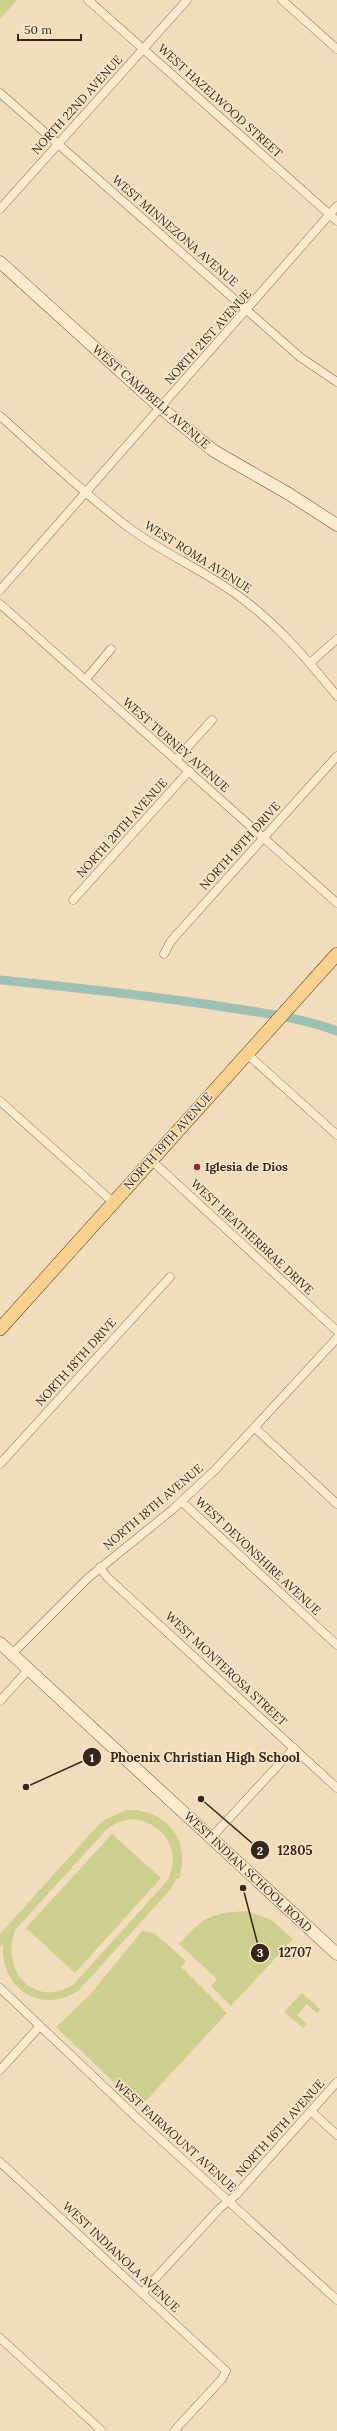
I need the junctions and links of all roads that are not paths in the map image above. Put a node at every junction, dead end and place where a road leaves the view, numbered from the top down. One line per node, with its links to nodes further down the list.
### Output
1 (88, 0): 4 (street, WEST HAZELWOOD STREET)
2 (187, 0): 4 (street, NORTH 22ND AVENUE)
3 (282, 0): 5 (street)
4 (143, 49): 7 (street, NORTH 22ND AVENUE); 10 (street, WEST HAZELWOOD STREET)
5 (337, 49)
6 (0, 93): 7 (street, WEST MINNEZONA AVENUE)
7 (58, 144): 9 (street, NORTH 22ND AVENUE); 13 (street, WEST MINNEZONA AVENUE)
8 (337, 206): 10 (street, NORTH 21ST AVENUE)
9 (0, 209)
10 (330, 214): 11 (street, WEST HAZELWOOD STREET); 13 (street, NORTH 21ST AVENUE)
11 (337, 221)
12 (0, 262): 15 (main road, WEST CAMPBELL AVENUE)
13 (248, 310): 14 (street, WEST MINNEZONA AVENUE); 15 (street, NORTH 21ST AVENUE)
14 (337, 382)
15 (161, 408): 17 (street, NORTH 21ST AVENUE); 18 (main road, WEST CAMPBELL AVENUE)
16 (0, 416): 17 (street, WEST ROMA AVENUE)
17 (86, 492): 19 (street, NORTH 21ST AVENUE); 23 (street, WEST ROMA AVENUE)
18 (337, 525)
19 (0, 590)
20 (0, 604): 24 (street, WEST TURNEY AVENUE)
21 (337, 639): 23 (street)
22 (111, 649): 24 (street)
23 (310, 663): 25 (street, WEST ROMA AVENUE)
24 (86, 679): 28 (street, WEST TURNEY AVENUE)
25 (337, 696)
26 (212, 720): 28 (street)
27 (337, 756): 30 (street, NORTH 19TH DRIVE)
28 (176, 760): 29 (street, WEST TURNEY AVENUE)
29 (189, 771): 30 (street, WEST TURNEY AVENUE); 31 (street, NORTH 20TH AVENUE)
30 (264, 838): 32 (street, WEST TURNEY AVENUE); 33 (street, NORTH 19TH DRIVE)
31 (73, 900)
32 (337, 903)
33 (164, 954)
34 (337, 954): 35 (main road, NORTH 19TH AVENUE)
35 (246, 1053): 37 (street); 38 (main road, NORTH 19TH AVENUE)
36 (0, 1101): 39 (street)
37 (337, 1135)
38 (151, 1160): 39 (main road, NORTH 19TH AVENUE); 42 (street, WEST HEATHERBRAE DRIVE)
39 (114, 1203): 41 (main road, NORTH 19TH AVENUE)
40 (170, 1277): 45 (street, NORTH 18TH DRIVE)
41 (0, 1329)
42 (337, 1332)
43 (337, 1338): 44 (street, NORTH 18TH AVENUE)
44 (255, 1428): 46 (street, NORTH 18TH AVENUE); 47 (street)
45 (0, 1464)
46 (182, 1502): 48 (street, NORTH 18TH AVENUE); 50 (street, WEST DEVONSHIRE AVENUE)
47 (337, 1504)
48 (100, 1567): 51 (street, NORTH 18TH AVENUE); 54 (street, WEST MONTEROSA STREET)
49 (0, 1643): 51 (main road, WEST INDIAN SCHOOL ROAD)
50 (337, 1644)
51 (12, 1654): 52 (main road, WEST INDIAN SCHOOL ROAD)
52 (29, 1669): 53 (street); 56 (main road, WEST INDIAN SCHOOL ROAD)
53 (0, 1701)
54 (294, 1748): 55 (street, WEST MONTEROSA STREET); 56 (street)
55 (337, 1788)
56 (211, 1838): 57 (main road, WEST INDIAN SCHOOL ROAD)
57 (337, 1954)
58 (0, 1988): 59 (street, WEST FAIRMOUNT AVENUE)
59 (40, 2026): 60 (street); 65 (street, WEST FAIRMOUNT AVENUE)
60 (0, 2070)
61 (337, 2082): 62 (street, NORTH 16TH AVENUE)
62 (311, 2111): 63 (street); 65 (street, NORTH 16TH AVENUE)
63 (337, 2135)
64 (0, 2162): 66 (street, WEST INDIANOLA AVENUE)
65 (229, 2201): 66 (street, NORTH 16TH AVENUE); 67 (street, WEST FAIRMOUNT AVENUE)
66 (142, 2293): 70 (street, WEST INDIANOLA AVENUE)
67 (337, 2300)
68 (0, 2338): 69 (street)
69 (102, 2431)
70 (174, 2431)

